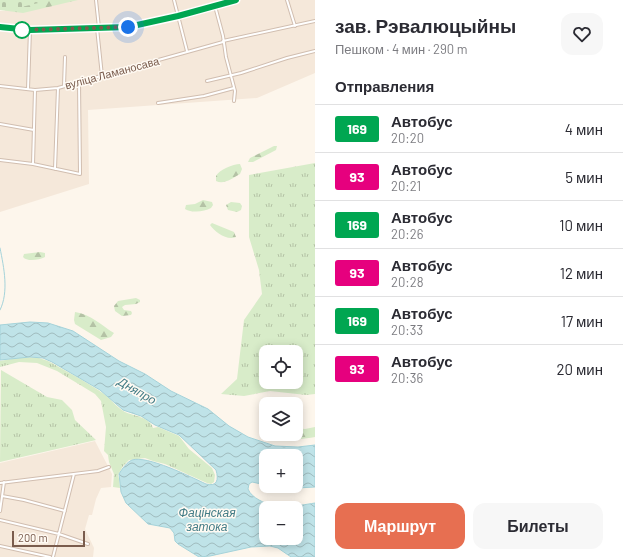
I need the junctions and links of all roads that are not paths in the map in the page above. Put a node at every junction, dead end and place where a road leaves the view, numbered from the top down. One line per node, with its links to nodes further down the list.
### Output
1 (96, 0): 10 (street)
2 (174, 0): 6 (street)
3 (235, 0): 5 (street)
4 (287, 0): 8 (street)
5 (214, 6): 6 (street); 12 (street)
6 (178, 16): 10 (street); 14 (street)
7 (315, 21): 8 (street, вуліца Ламаносава)
8 (295, 26): 12 (street, вуліца Ламаносава)
9 (0, 27): 11 (street)
10 (98, 28): 11 (street); 16 (street)
11 (30, 30): 24 (street)
12 (223, 41): 14 (street, вуліца Ламаносава); 17 (street)
13 (315, 51): 17 (street)
14 (187, 52): 16 (street, вуліца Ламаносава)
15 (65, 57): 21 (street)
16 (102, 76): 18 (street, вуліца Ламаносава)
17 (231, 76): 19 (street); 23 (street)
18 (79, 82): 21 (street, вуліца Ламаносава); 32 (street)
19 (207, 82)
20 (0, 86): 24 (street, вуліца Ламаносава)
21 (64, 86): 22 (street, вуліца Ламаносава)
22 (58, 88): 25 (street, вуліца Ламаносава); 32 (street)
23 (234, 88): 26 (street); 27 (street)
24 (28, 90): 25 (street, вуліца Ламаносава)
25 (35, 90): 29 (street)
26 (234, 101)
27 (158, 103)
28 (0, 124): 29 (street)
29 (34, 130): 31 (street)
30 (0, 160): 31 (street)
31 (33, 164): 32 (street)
32 (55, 169)
33 (109, 467): 34 (street)
34 (74, 474): 35 (street); 39 (street)
35 (4, 482): 36 (street); 37 (street)
36 (0, 483)
37 (2, 496): 38 (street); 39 (street)
38 (0, 511)
39 (65, 511): 41 (street)
40 (0, 520): 41 (street)
41 (59, 534): 42 (street); 44 (street)
42 (88, 544)
43 (0, 546): 44 (street)
44 (52, 557)

